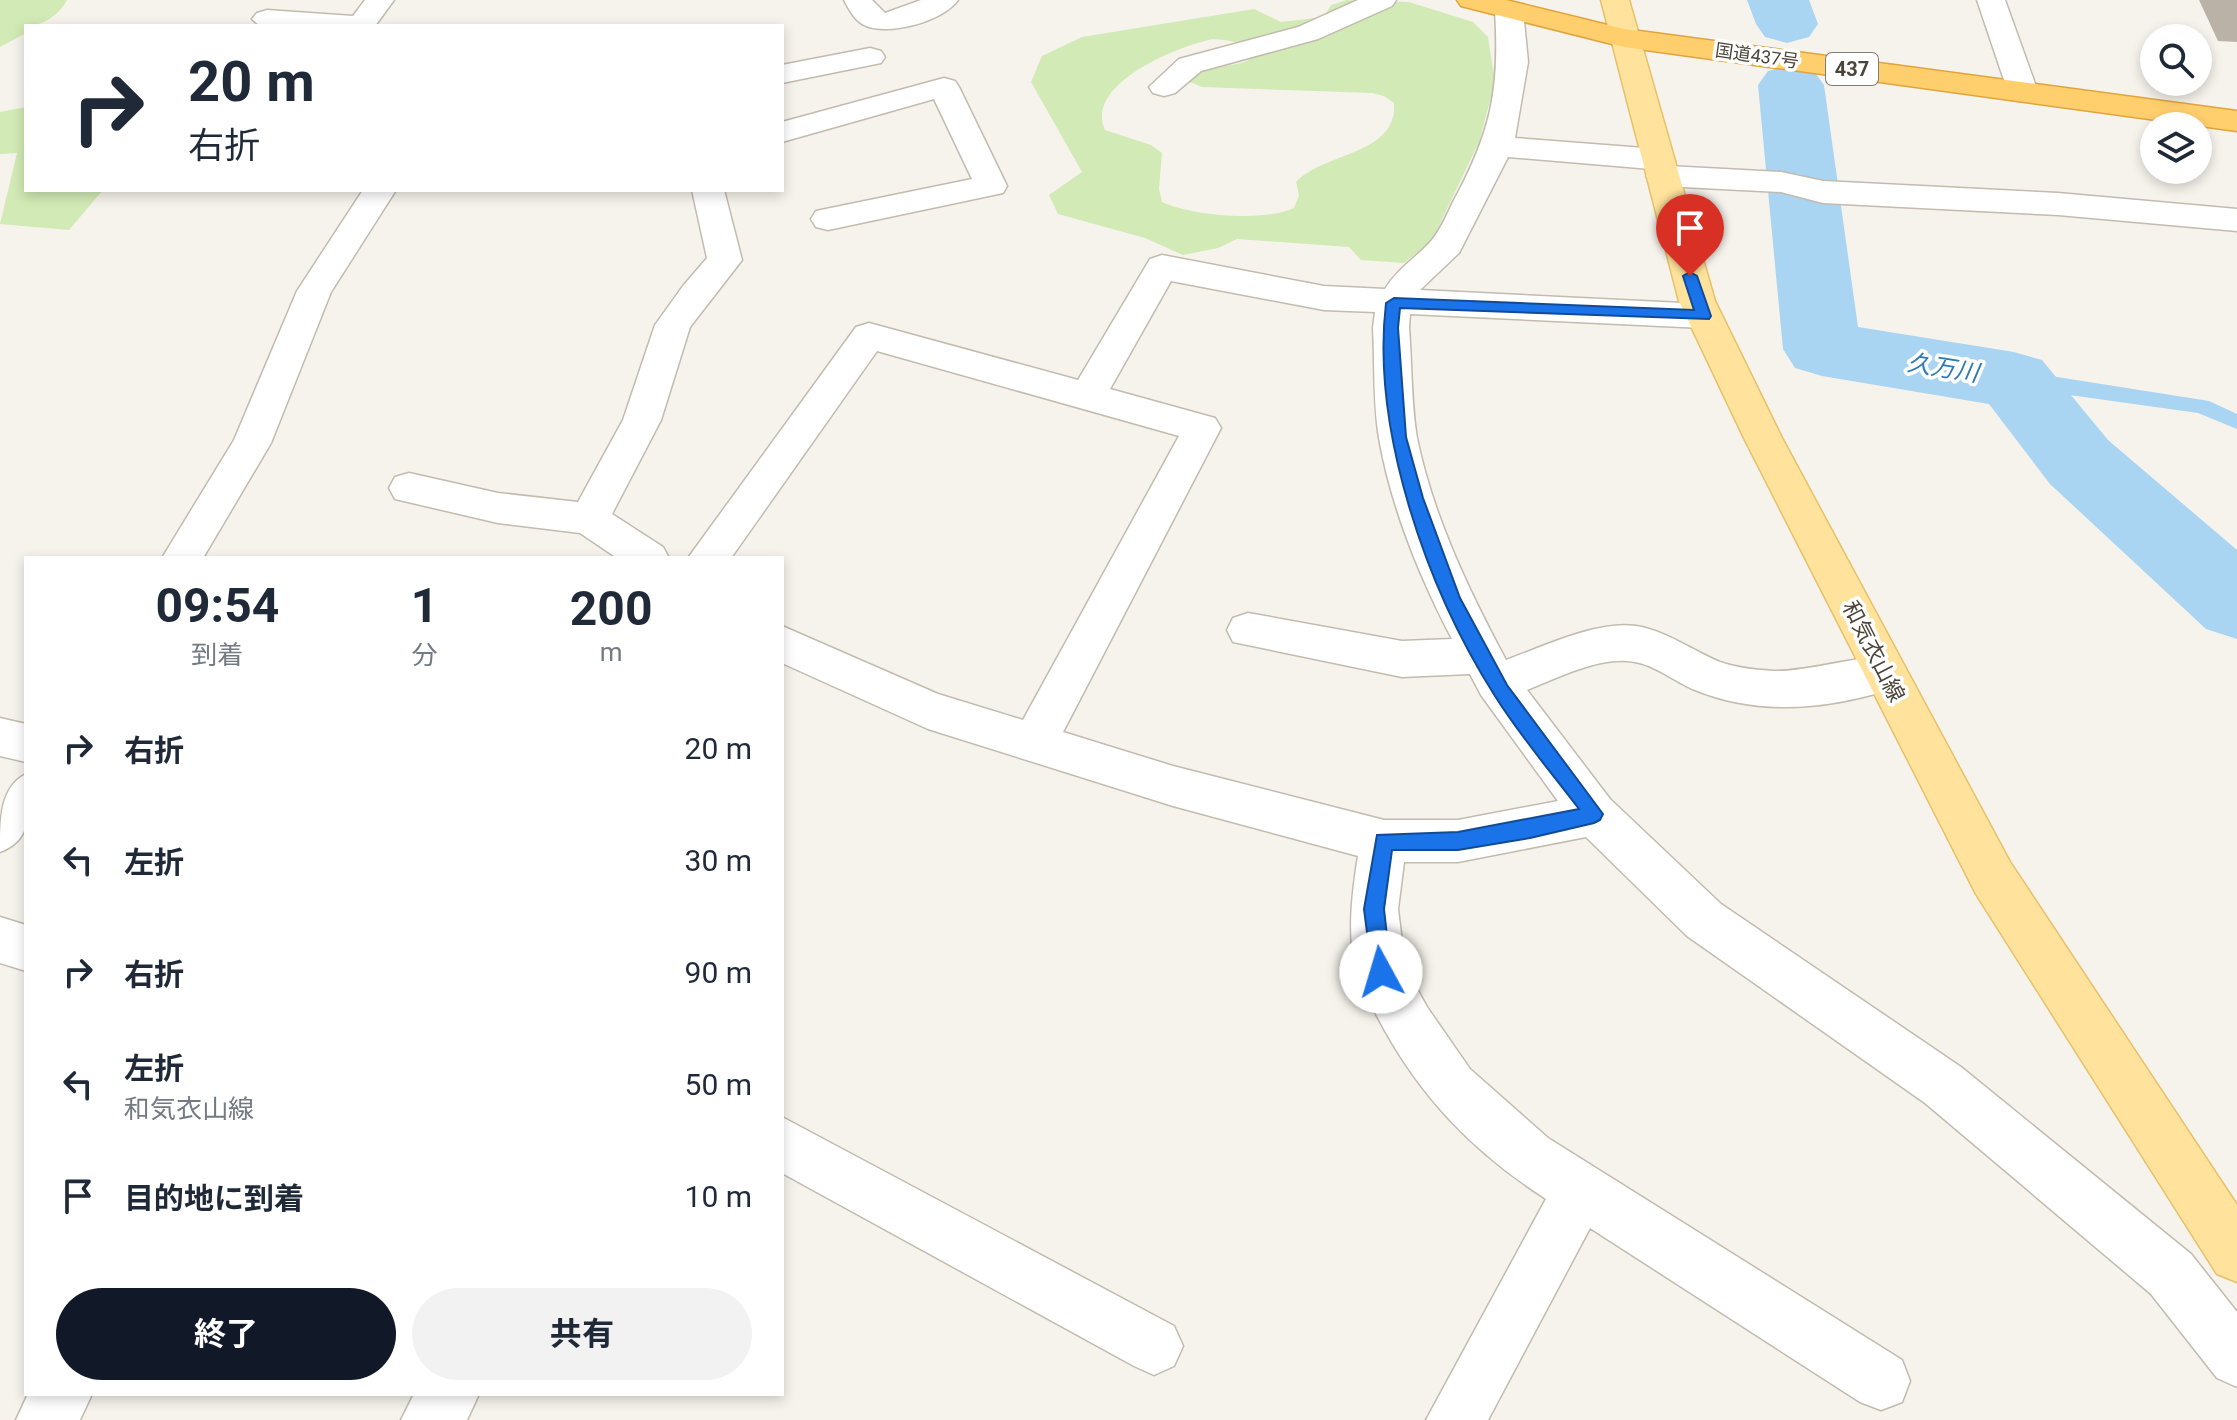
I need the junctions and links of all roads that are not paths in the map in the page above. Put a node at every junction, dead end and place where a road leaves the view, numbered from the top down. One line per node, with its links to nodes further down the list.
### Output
1 (380, 0): 10 (street)
2 (944, 0): 6 (street)
3 (1382, 0): 14 (street)
4 (1991, 0): 13 (street)
5 (1508, 4): 8 (highway, 国道437号 / 437); 19 (street)
6 (866, 11): 11 (street)
7 (264, 15): 9 (street)
8 (1619, 18): 13 (highway, 国道437号 / 437); 20 (main road, 和気衣山線)
9 (351, 24)
10 (362, 24)
11 (870, 57): 12 (street); 16 (street)
12 (784, 74)
13 (2021, 83): 15 (highway, 国道437号 / 437); 17 (highway, 国道437号 / 437)
14 (1164, 87)
15 (2237, 102)
16 (878, 106): 18 (street); 23 (street)
17 (2237, 121)
18 (784, 131)
19 (1496, 146): 20 (street); 25 (street)
20 (1660, 168): 24 (street); 26 (main road, 和気衣山線)
21 (379, 192): 30 (street)
22 (708, 192): 29 (street)
23 (828, 219)
24 (2237, 220)
25 (1394, 303): 26 (street); 27 (street); 35 (street)
26 (1703, 316): 36 (main road, 和気衣山線)
27 (1087, 396): 32 (street); 39 (street)
28 (409, 488): 29 (street)
29 (589, 519): 31 (street)
30 (183, 556)
31 (646, 556)
32 (709, 556)
33 (1248, 630): 35 (street)
34 (786, 655): 39 (street)
35 (1489, 669): 36 (street); 41 (street)
36 (1885, 673): 48 (main road, 和気衣山線)
37 (0, 737): 38 (street)
38 (24, 743)
39 (1034, 743): 43 (street)
40 (24, 797): 42 (street)
41 (1594, 814): 43 (street); 50 (street)
42 (0, 831)
43 (1384, 841): 47 (street)
44 (0, 940): 45 (street)
45 (24, 947)
46 (784, 1145): 49 (street)
47 (1581, 1190): 51 (street); 56 (street)
48 (2237, 1254)
49 (1154, 1346)
50 (2237, 1358)
51 (1881, 1381)
52 (62, 1396): 54 (street)
53 (449, 1396): 55 (street)
54 (46, 1420)
55 (431, 1420)
56 (1456, 1420)

